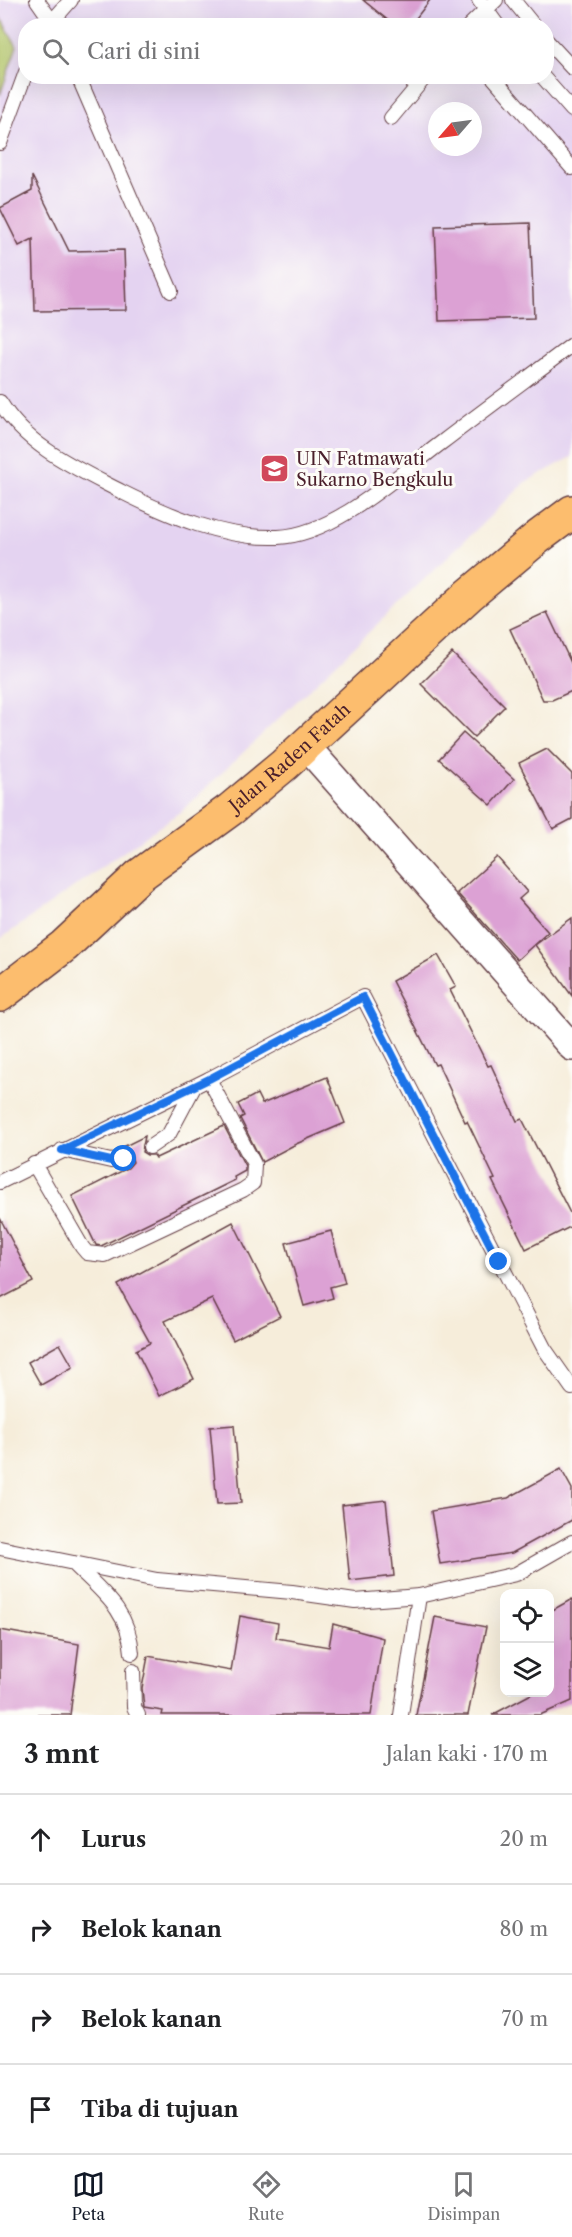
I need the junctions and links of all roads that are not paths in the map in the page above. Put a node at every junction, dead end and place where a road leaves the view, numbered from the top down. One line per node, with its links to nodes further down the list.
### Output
1 (37, 0): 6 (lane)
2 (70, 0): 7 (lane)
3 (496, 0): 5 (lane)
4 (513, 0): 10 (lane)
5 (481, 4): 8 (lane); 9 (lane)
6 (48, 18)
7 (56, 18)
8 (473, 18)
9 (492, 18)
10 (528, 18)
11 (554, 49): 12 (lane)
12 (572, 68)
13 (22, 84): 20 (lane)
14 (81, 84): 22 (lane)
15 (419, 84): 19 (lane)
16 (499, 84): 21 (lane)
17 (549, 84): 18 (lane)
18 (572, 110)
19 (391, 118)
20 (0, 143)
21 (572, 168)
22 (171, 291)
23 (572, 345): 24 (lane)
24 (0, 402)
25 (572, 512): 26 (highway, Jalan Raden Fatah)
26 (305, 745): 27 (highway, Jalan Raden Fatah); 28 (street)
27 (0, 995)
28 (572, 1047)
29 (209, 1079): 30 (lane); 34 (lane); 36 (lane)
30 (194, 1087): 31 (lane); 32 (lane)
31 (150, 1147)
32 (62, 1150): 33 (lane); 34 (lane)
33 (124, 1159)
34 (34, 1164): 35 (lane)
35 (0, 1182)
36 (572, 1388)
37 (572, 1542): 40 (lane)
38 (0, 1548): 39 (lane)
39 (72, 1563): 40 (lane); 41 (lane)
40 (419, 1596): 44 (lane)
41 (132, 1653)
42 (132, 1671): 43 (lane)
43 (138, 1715)
44 (401, 1715)

